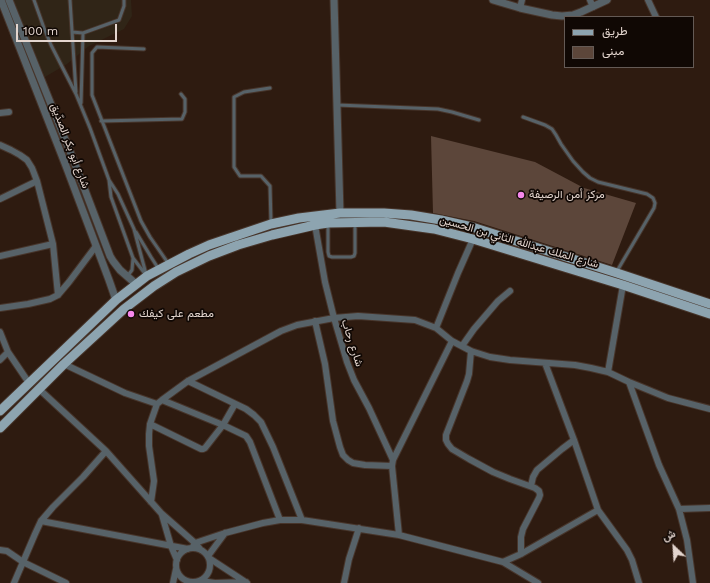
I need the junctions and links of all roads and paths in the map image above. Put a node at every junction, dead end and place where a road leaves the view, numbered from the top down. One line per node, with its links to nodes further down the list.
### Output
1 (1, 0): 40 (street, شارع أبو بكر الصدّيق)
2 (10, 0): 47 (street, شارع أبو بكر الصدّيق)
3 (34, 0): 18 (lane)
4 (70, 0): 14 (lane)
5 (124, 0): 15 (lane)
6 (334, 0): 21 (street)
7 (493, 0): 12 (street)
8 (522, 0): 12 (street)
9 (607, 0): 11 (street)
10 (648, 0): 13 (street)
11 (592, 3): 12 (street)
12 (520, 8)
13 (656, 16)
14 (72, 32): 15 (lane); 18 (lane)
15 (83, 33): 20 (lane)
16 (144, 49): 26 (lane)
17 (270, 88): 34 (lane)
18 (76, 94): 20 (lane)
19 (181, 94): 26 (lane)
20 (81, 105): 28 (lane)
21 (337, 105): 25 (lane); 31 (street)
22 (9, 112): 23 (street)
23 (0, 113)
24 (523, 117): 46 (lane)
25 (478, 120)
26 (101, 121): 44 (lane)
27 (0, 145): 29 (street)
28 (109, 180): 36 (lane); 43 (lane)
29 (37, 181): 30 (street); 39 (street)
30 (0, 199)
31 (340, 213): 34 (main road, شارع الملك عبدالله الثاني بن الحسين); 38 (main road, شارع الملك عبدالله الثاني بن الحسين)
32 (355, 222): 33 (main road, شارع الملك عبدالله الثاني بن الحسين); 33 (lane); 37 (main road, شارع الملك عبدالله الثاني بن الحسين)
33 (328, 223): 35 (main road, شارع الملك عبدالله الثاني بن الحسين)
34 (271, 224): 44 (main road, شارع الملك عبدالله الثاني بن الحسين)
35 (315, 225): 51 (main road, شارع الملك عبدالله الثاني بن الحسين); 60 (street, شارع رحاب)
36 (134, 229): 45 (lane); 48 (lane)
37 (473, 239): 41 (main road, شارع الملك عبدالله الثاني بن الحسين); 62 (street)
38 (516, 241): 41 (main road); 46 (main road, شارع الملك عبدالله الثاني بن الحسين)
39 (53, 244): 42 (street); 53 (street)
40 (96, 246): 53 (street); 55 (street, شارع أبو بكر الصدّيق)
41 (513, 251): 50 (main road, شارع الملك عبدالله الثاني بن الحسين)
42 (0, 256)
43 (133, 258): 47 (lane); 48 (lane)
44 (169, 265): 45 (main road, شارع الملك عبدالله الثاني بن الحسين)
45 (159, 270): 48 (main road, شارع الملك عبدالله الثاني بن الحسين)
46 (616, 273): 54 (main road, شارع الملك عبدالله الثاني بن الحسين)
47 (126, 275): 49 (street, شارع أبو بكر الصدّيق)
48 (147, 276): 49 (main road, شارع الملك عبدالله الثاني بن الحسين); 51 (main road)
49 (136, 284): 55 (main road, شارع الملك عبدالله الثاني بن الحسين)
50 (623, 285): 57 (main road, شارع الملك عبدالله الثاني بن الحسين); 71 (street)
51 (154, 286): 70 (main road, شارع الملك عبدالله الثاني بن الحسين)
52 (510, 291): 65 (street)
53 (58, 295): 58 (street)
54 (688, 296): 56 (main road, شارع الملك عبدالله الثاني بن الحسين); 57 (main road)
55 (116, 300): 74 (main road, شارع الملك عبدالله الثاني بن الحسين)
56 (710, 304)
57 (686, 306): 59 (main road, شارع الملك عبدالله الثاني بن الحسين)
58 (0, 308)
59 (710, 314)
60 (334, 318): 61 (street); 62 (street); 86 (street, شارع رحاب)
61 (315, 321): 72 (street); 86 (street)
62 (436, 328): 64 (street)
63 (0, 332): 67 (street)
64 (452, 341): 65 (street); 86 (street)
65 (462, 346): 66 (street)
66 (471, 351): 69 (street); 87 (street)
67 (8, 352): 68 (street); 74 (street)
68 (0, 360)
69 (545, 362): 71 (street); 84 (street)
70 (64, 364): 75 (main road, شارع الملك عبدالله الثاني بن الحسين); 77 (street)
71 (608, 372): 73 (street)
72 (188, 381): 76 (street); 78 (street)
73 (630, 382): 79 (street); 90 (street)
74 (29, 383): 80 (main road, شارع الملك عبدالله الثاني بن الحسين)
75 (39, 389): 83 (main road, شارع الملك عبدالله الثاني بن الحسين); 85 (street)
76 (162, 400): 77 (street); 82 (street)
77 (157, 404): 81 (street)
78 (235, 404): 82 (street); 94 (street)
79 (710, 409)
80 (0, 411)
81 (150, 424): 82 (street); 88 (street)
82 (223, 425): 93 (street)
83 (0, 428)
84 (574, 440): 87 (street); 91 (street)
85 (106, 450): 88 (street); 95 (street)
86 (393, 463): 98 (street)
87 (531, 486): 102 (street)
88 (151, 502): 92 (street)
89 (710, 508): 90 (street)
90 (679, 509): 118 (street)
91 (598, 510): 102 (street); 117 (street)
92 (161, 513): 99 (street); 100 (street)
93 (280, 520): 94 (street); 97 (street)
94 (302, 520): 96 (street)
95 (41, 522): 99 (street); 105 (street)
96 (359, 528): 98 (street); 115 (street)
97 (225, 533): 100 (street); 103 (street)
98 (399, 535): 106 (street)
99 (171, 546): 100 (street); 104 (street)
100 (192, 547): 103 (street); 104 (street)
101 (0, 550): 105 (street)
102 (521, 554): 106 (street)
103 (208, 557): 107 (street); 114 (street)
104 (177, 560): 108 (street)
105 (23, 562): 110 (street); 111 (street)
106 (503, 562): 116 (street)
107 (211, 566): 109 (street); 113 (street)
108 (176, 569): 109 (street); 112 (street)
109 (197, 582): 113 (street)
110 (14, 583)
111 (66, 583)
112 (173, 583)
113 (215, 583): 114 (street)
114 (246, 583)
115 (344, 583)
116 (538, 583)
117 (639, 583)
118 (693, 583)

